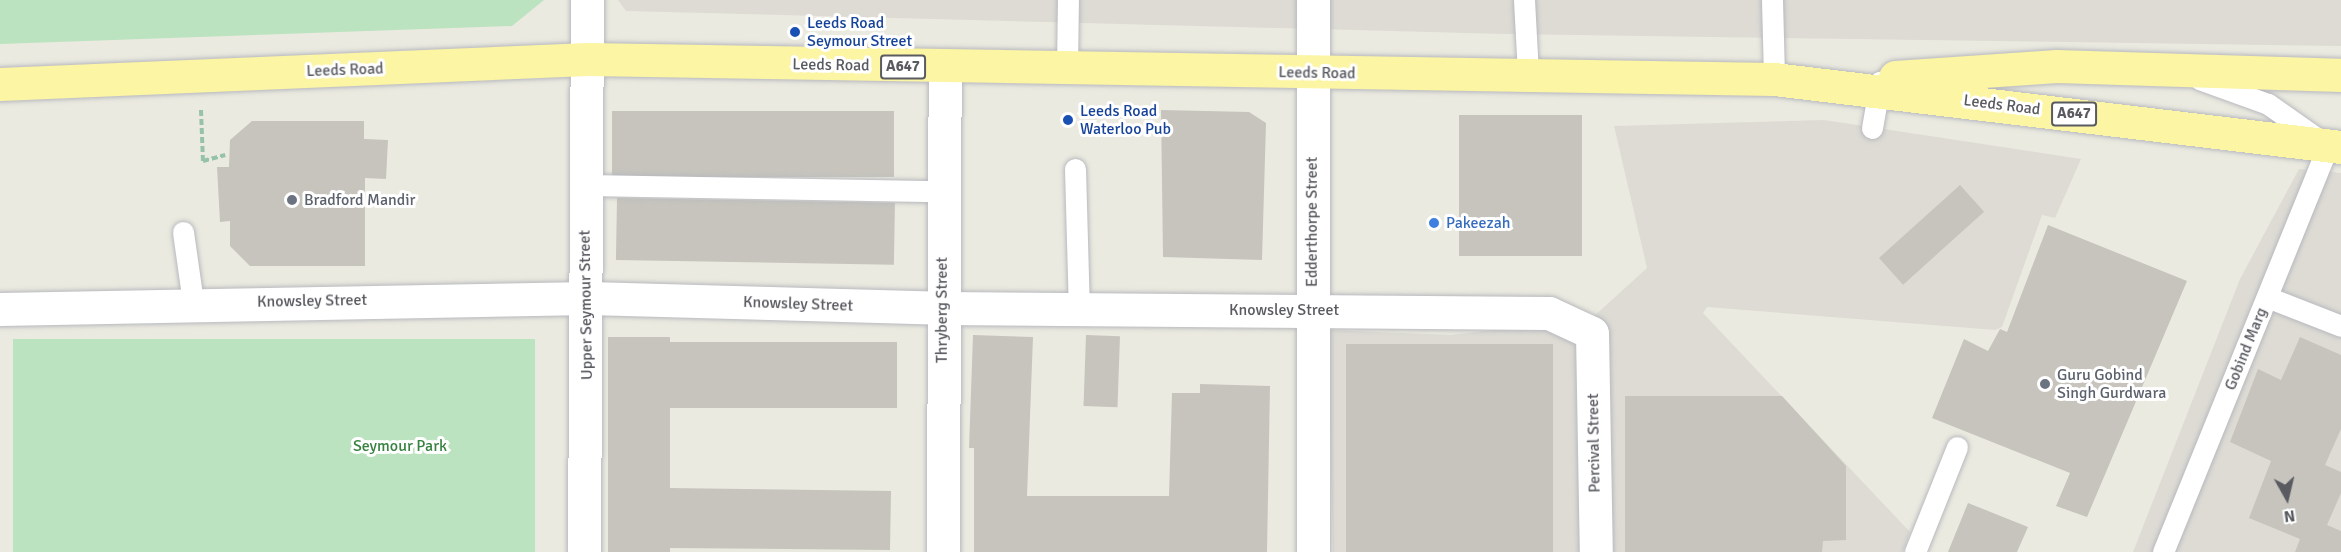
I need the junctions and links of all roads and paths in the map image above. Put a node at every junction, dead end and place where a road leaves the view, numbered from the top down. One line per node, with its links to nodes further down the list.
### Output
1 (587, 0): 6 (street, Upper Seymour Street)
2 (1068, 0): 8 (lane)
3 (1313, 0): 10 (street, Edderthorpe Street)
4 (1524, 0): 11 (lane)
5 (1772, 0): 14 (lane)
6 (586, 59): 7 (main road, Leeds Road / A647); 13 (main road, Leeds Road / A647); 21 (street, Upper Seymour Street)
7 (945, 68): 8 (main road, Leeds Road / A647); 22 (street, Thryberg Street)
8 (1067, 68): 10 (main road, Leeds Road / A647)
9 (2177, 70): 12 (main road, Leeds Road / A647); 16 (main road, Leeds Road / A647); 18 (lane)
10 (1312, 73): 11 (main road, Leeds Road / A647); 30 (street, Edderthorpe Street)
11 (1528, 75): 14 (main road, Leeds Road / A647)
12 (2341, 75)
13 (200, 76): 15 (main road, Leeds Road / A647); 19 (path)
14 (1774, 79): 16 (main road, Leeds Road / A647)
15 (0, 84)
16 (1880, 84): 17 (lane); 18 (main road, Leeds Road / A647)
17 (1872, 128)
18 (2334, 146): 24 (lane, Gobind Marg)
19 (225, 155)
20 (1075, 169): 28 (lane)
21 (583, 185): 22 (lane); 25 (street, Upper Seymour Street)
22 (943, 191): 27 (street, Thryberg Street)
23 (183, 232): 26 (lane)
24 (2267, 297): 31 (lane); 39 (lane, Gobind Marg)
25 (589, 298): 26 (street, Knowsley Street); 27 (street, Knowsley Street); 34 (street, Upper Seymour Street)
26 (193, 302): 29 (street, Knowsley Street)
27 (942, 308): 28 (street, Knowsley Street); 35 (street, Thryberg Street)
28 (1079, 308): 30 (street, Knowsley Street)
29 (0, 309)
30 (1312, 309): 32 (street, Knowsley Street); 36 (street, Edderthorpe Street)
31 (2341, 326)
32 (1592, 333): 37 (street, Percival Street)
33 (1957, 447): 38 (lane)
34 (584, 552)
35 (943, 552)
36 (1313, 552)
37 (1596, 552)
38 (1915, 552)
39 (2163, 552)

